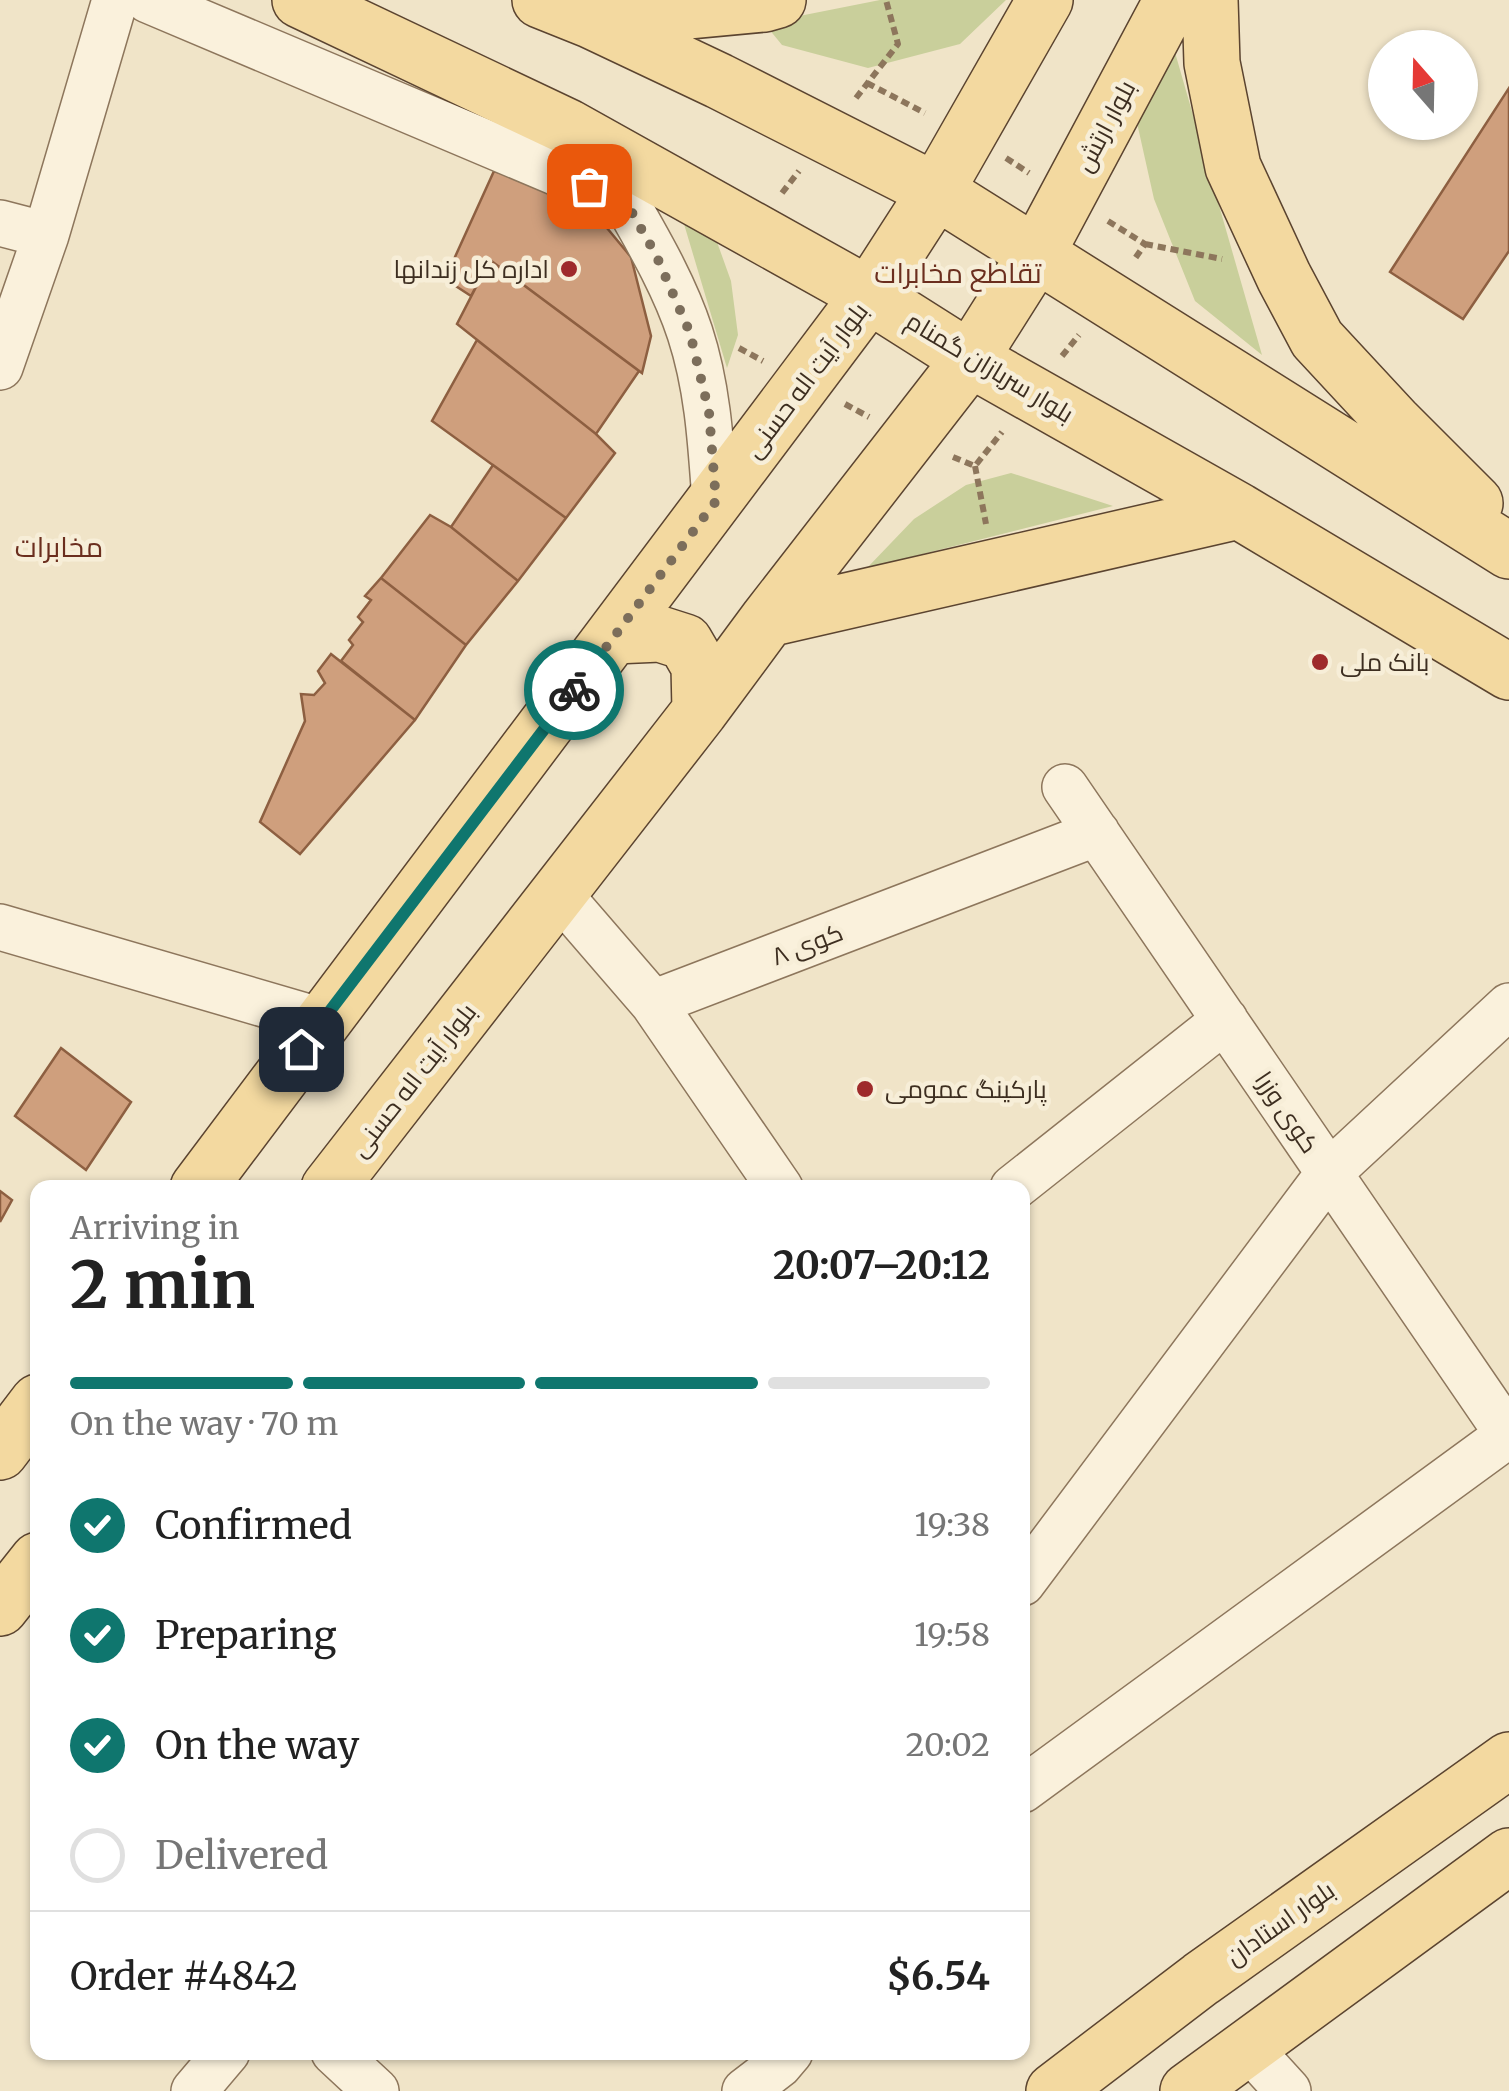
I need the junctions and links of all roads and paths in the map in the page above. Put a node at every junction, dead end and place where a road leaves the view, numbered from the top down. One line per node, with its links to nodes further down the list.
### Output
1 (115, 0): 16 (street)
2 (148, 0): 14 (street)
3 (300, 0): 12 (main road, بلوار سربازان گمنام)
4 (540, 0): 10 (main road)
5 (778, 0): 10 (main road)
6 (886, 0): 11 (path)
7 (1046, 0): 13 (main road)
8 (1172, 0): 18 (main road, بلوار ارتش)
9 (1210, 0): 19 (main road)
10 (590, 20): 13 (main road)
11 (867, 83)
12 (568, 127): 14 (street); 20 (main road, بلوار سربازان گمنام)
13 (936, 191): 18 (main road); 20 (main road, بلوار آیت اله حسنی)
14 (626, 202): 23 (street)
15 (0, 223): 16 (street)
16 (46, 235): 22 (street)
17 (1144, 244): 19 (path)
18 (1037, 253): 21 (main road, بلوار آیت اله حسنی); 26 (main road)
19 (1281, 270): 25 (main road)
20 (870, 295): 21 (main road, بلوار سربازان گمنام); 23 (main road, بلوار آیت اله حسنی)
21 (970, 359): 24 (main road, بلوار سربازان گمنام); 27 (main road, بلوار آیت اله حسنی)
22 (0, 367)
23 (716, 501): 28 (main road, بلوار آیت اله حسنی)
24 (1239, 511): 27 (main road); 29 (main road, بلوار سربازان گمنام)
25 (1509, 538)
26 (1509, 551)
27 (768, 620): 30 (main road, بلوار آیت اله حسنی)
28 (614, 636): 30 (main road); 38 (main road, بلوار آیت اله حسنی)
29 (1509, 672)
30 (700, 712): 33 (main road, بلوار آیت اله حسنی)
31 (1066, 787): 32 (street, کوی وزرا)
32 (1096, 833): 35 (street, کوی ۸); 37 (street, کوی وزرا)
33 (558, 894): 35 (street); 41 (main road, بلوار آیت اله حسنی)
34 (0, 927): 38 (street)
35 (653, 1003): 42 (street)
36 (1509, 1006): 39 (street)
37 (1225, 1020): 39 (street, کوی وزرا); 43 (street)
38 (322, 1021): 40 (main road, بلوار آیت اله حسنی)
39 (1329, 1173): 45 (street, کوی وزرا); 48 (street)
40 (204, 1180)
41 (335, 1180)
42 (775, 1180)
43 (1022, 1180)
44 (30, 1413): 46 (main road)
45 (1509, 1436): 51 (street)
46 (0, 1452)
47 (30, 1570): 49 (main road)
48 (1030, 1572)
49 (0, 1608)
50 (1509, 1760): 58 (main road, بلوار استادان)
51 (1030, 1784)
52 (1509, 1856): 53 (main road)
53 (1248, 2047): 59 (main road); 60 (street)
54 (220, 2060): 56 (street)
55 (343, 2060): 57 (street)
56 (194, 2091)
57 (376, 2091)
58 (1054, 2091)
59 (1188, 2091)
60 (1288, 2091)

